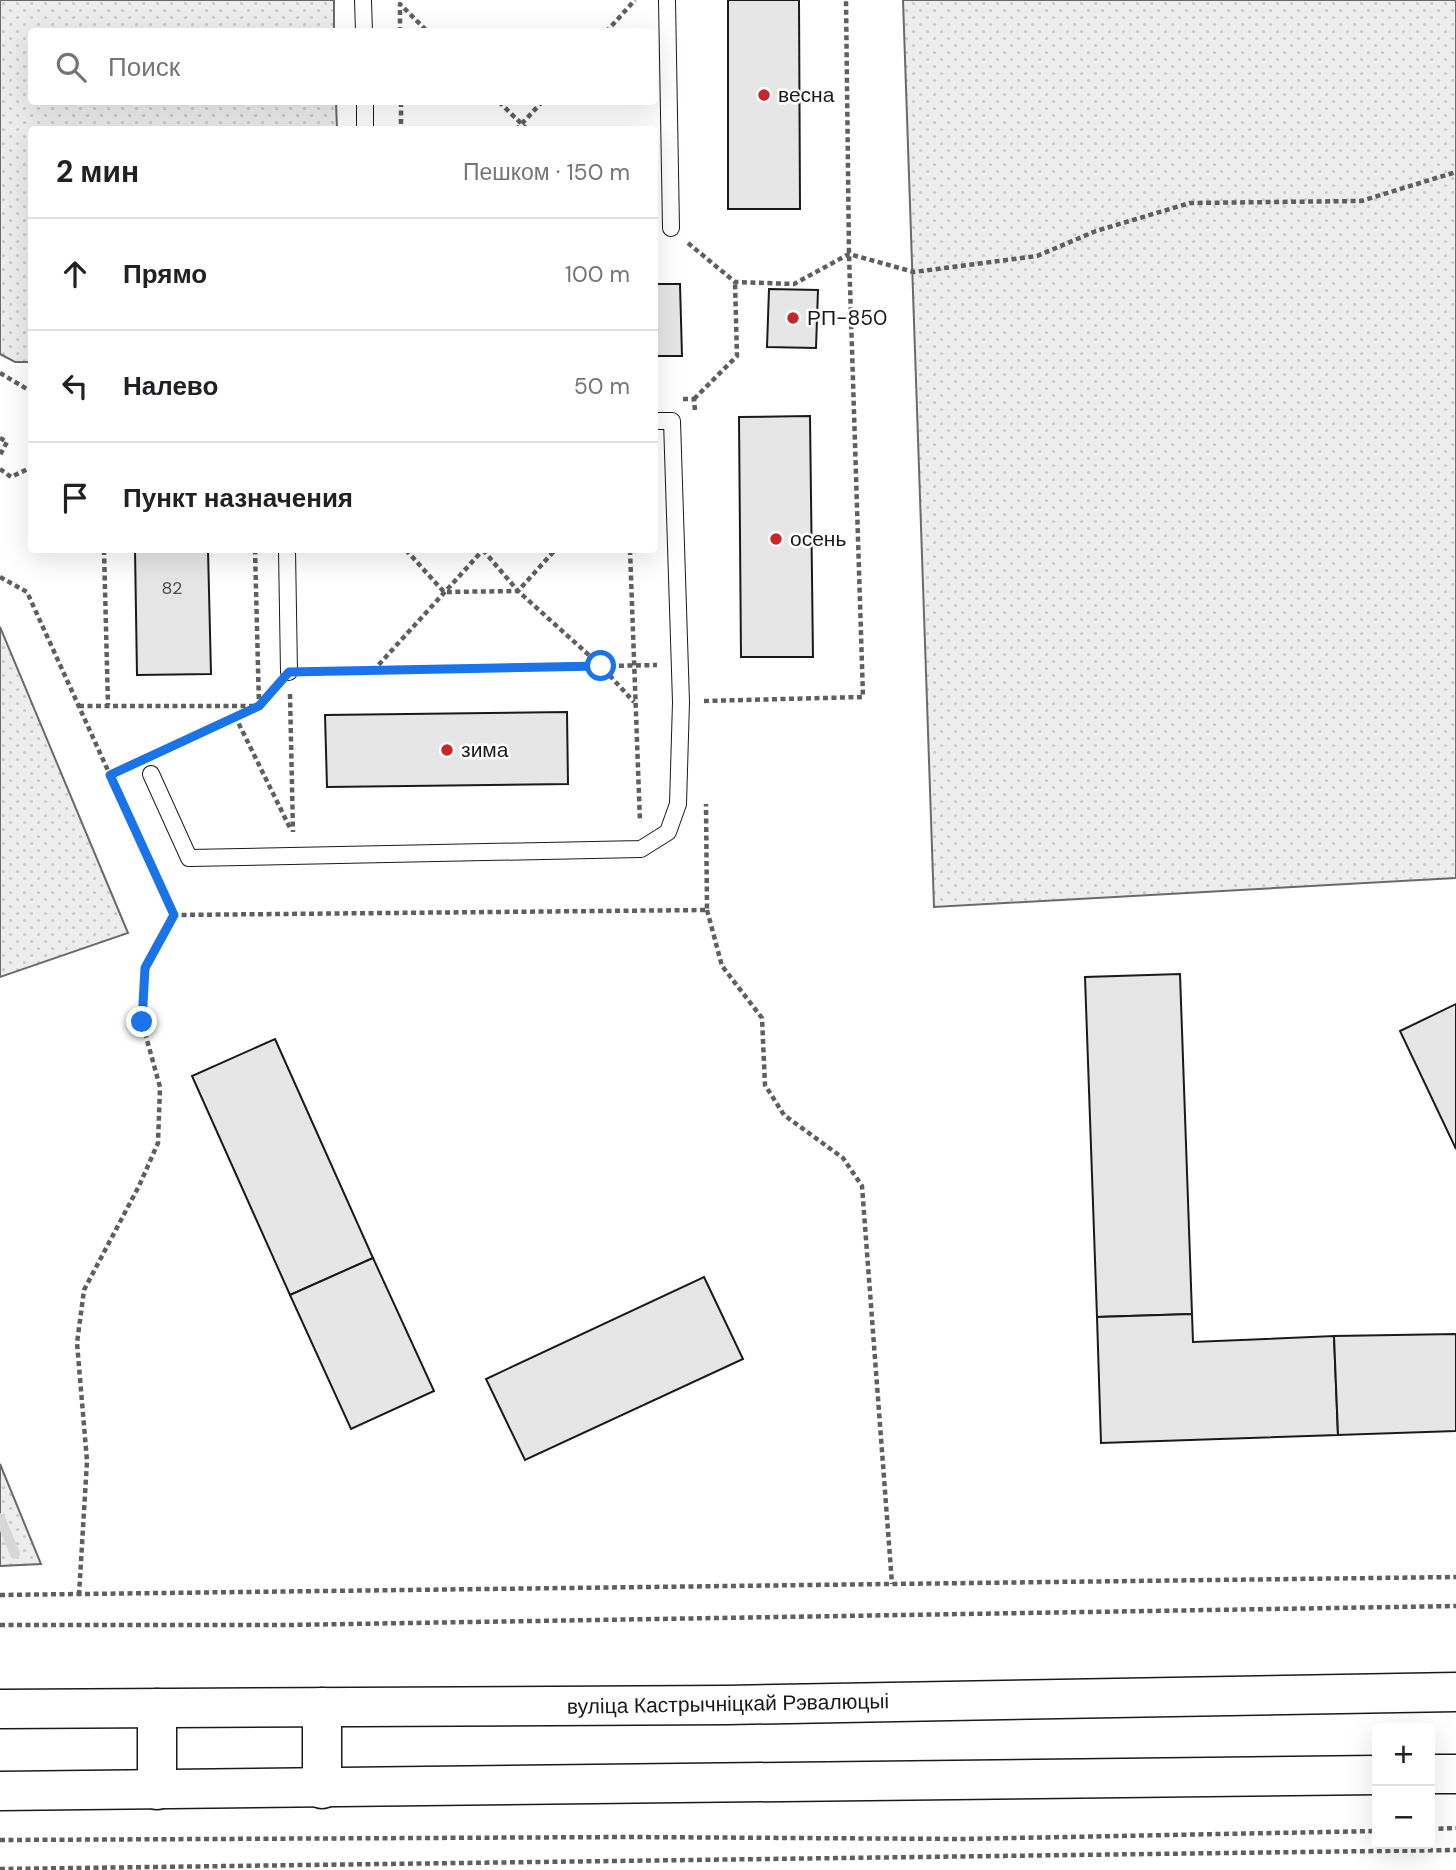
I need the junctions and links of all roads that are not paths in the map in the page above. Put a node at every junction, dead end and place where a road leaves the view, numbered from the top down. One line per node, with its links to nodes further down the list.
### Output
1 (363, 0): 3 (lane)
2 (667, 0): 6 (lane)
3 (364, 28)
4 (365, 105): 5 (lane)
5 (365, 126)
6 (671, 228)
7 (658, 421): 10 (lane)
8 (288, 553): 9 (lane)
9 (289, 672)
10 (151, 774)
11 (1456, 1692): 12 (highway, вуліца Кастрычніцкай Рэвалюцыі)
12 (322, 1707): 13 (highway, вуліца Кастрычніцкай Рэвалюцыі); 18 (highway)
13 (157, 1708): 14 (highway, вуліца Кастрычніцкай Рэвалюцыі); 19 (highway)
14 (0, 1709)
15 (1435, 1774): 16 (highway)
16 (1456, 1774)
17 (1372, 1775): 18 (highway)
18 (322, 1789): 19 (highway)
19 (158, 1790): 20 (highway)
20 (0, 1791)

